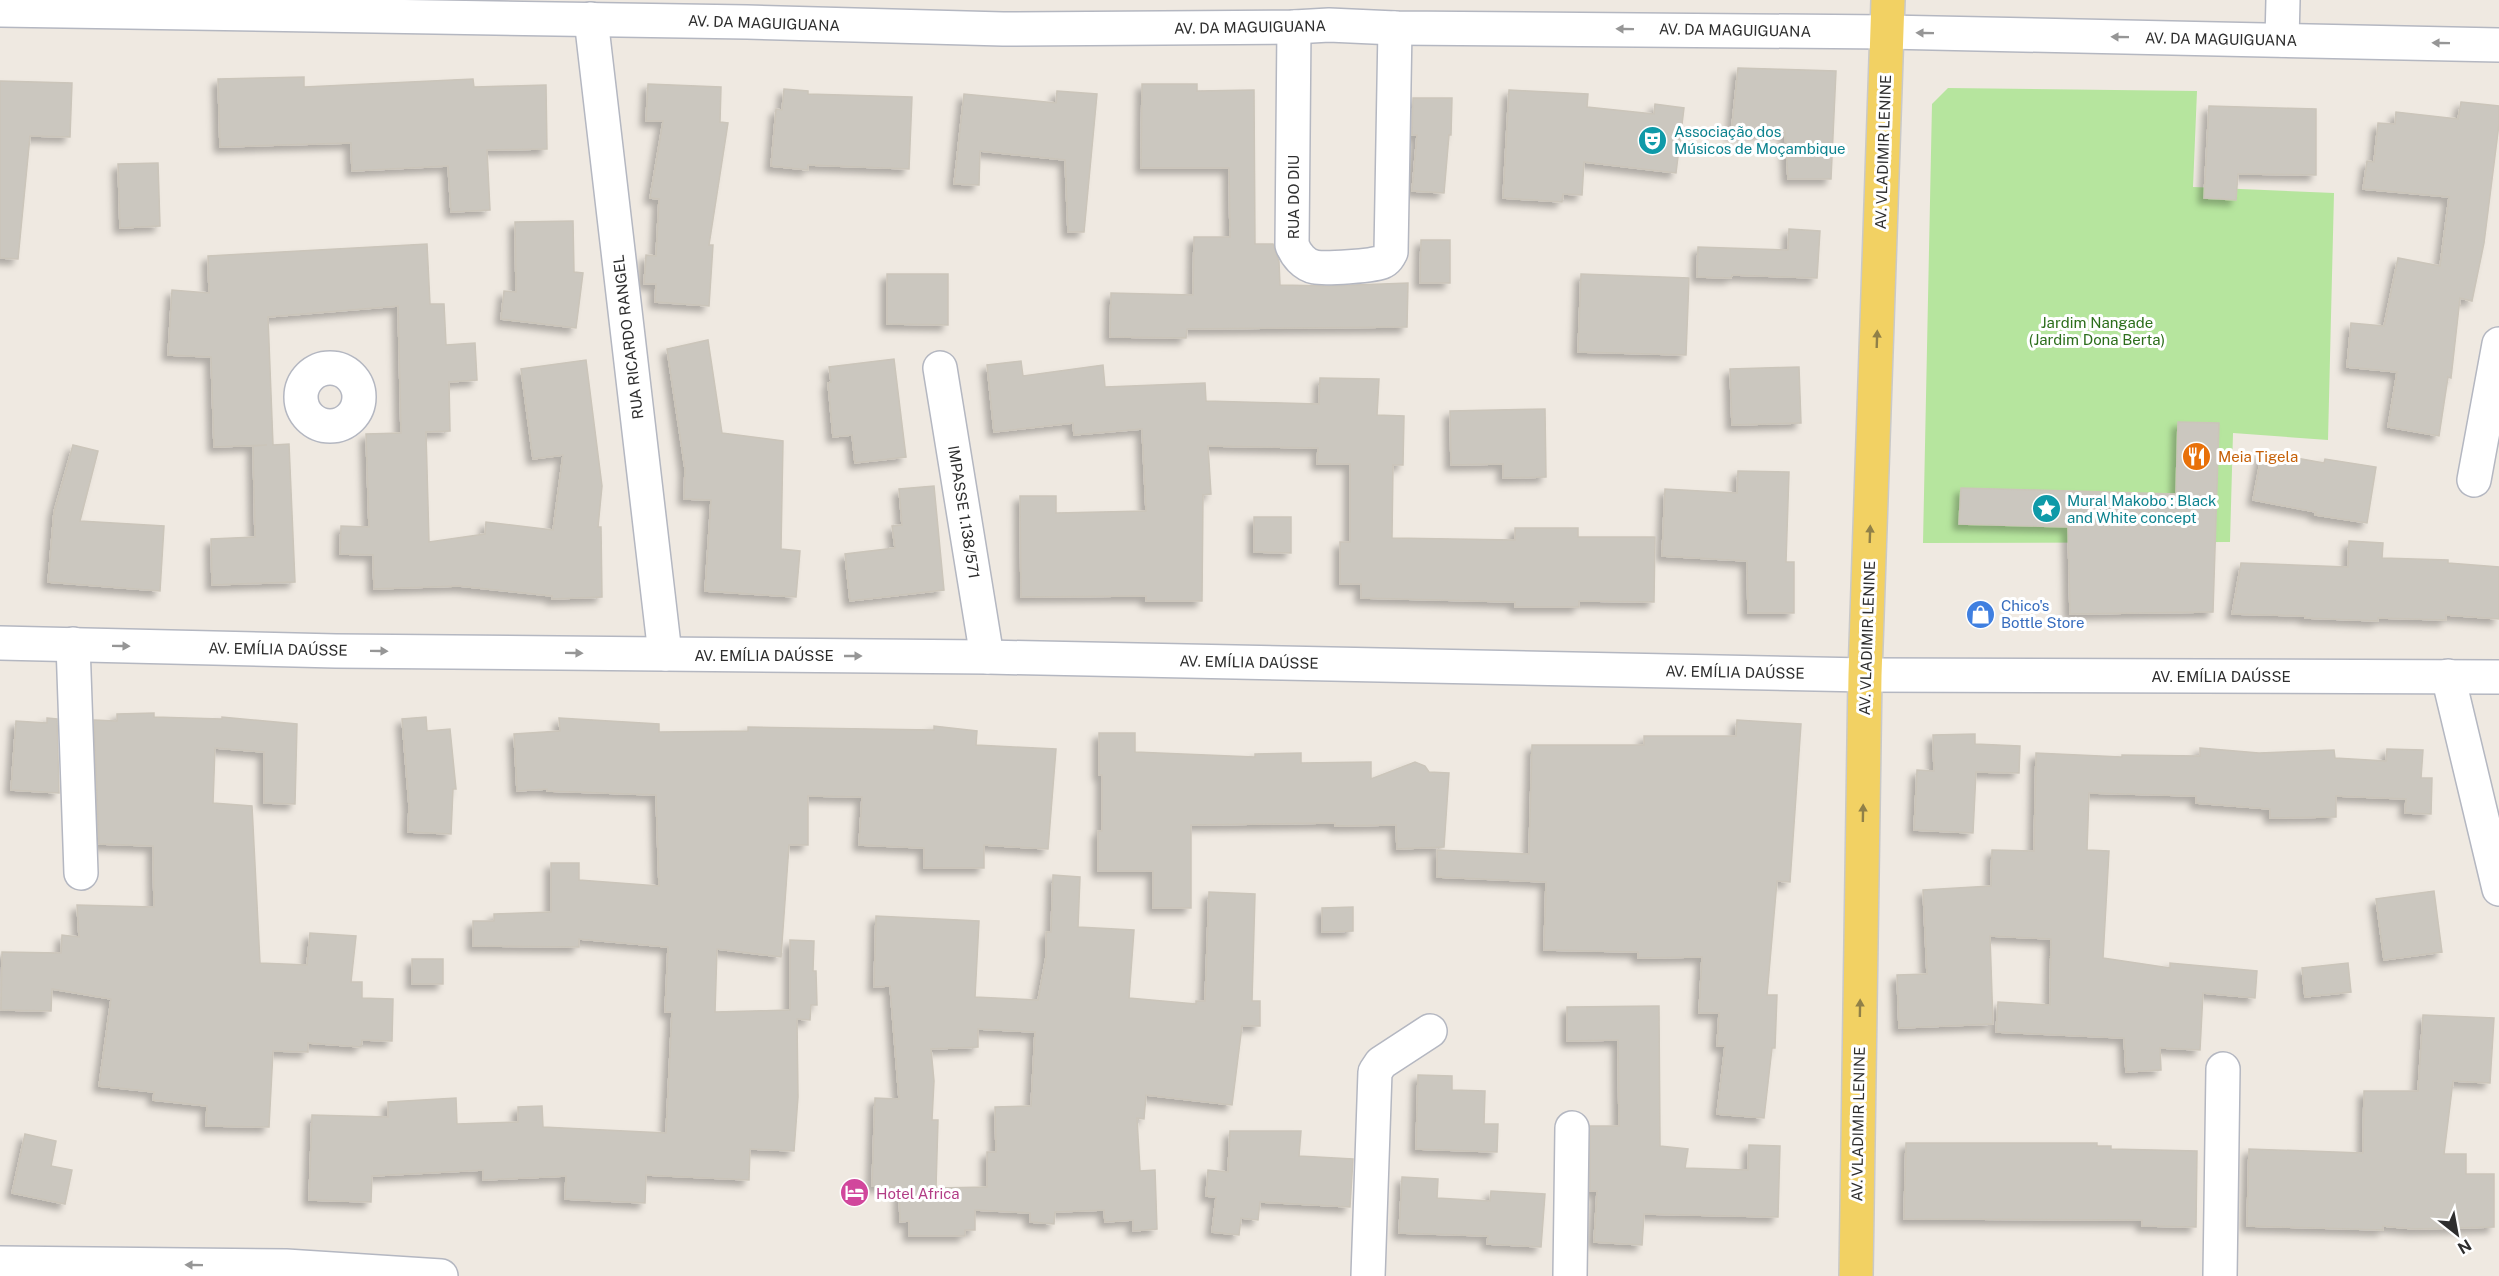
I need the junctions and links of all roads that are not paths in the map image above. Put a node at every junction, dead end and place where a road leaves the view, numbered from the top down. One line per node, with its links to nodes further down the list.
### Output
1 (1888, 0): 10 (main road, AV. VLADIMIR LENINE)
2 (2283, 0): 11 (street)
3 (446, 8): 4 (street, AV. DA MAGUIGUANA); 7 (street, AV. DA MAGUIGUANA)
4 (0, 10)
5 (746, 11): 7 (street, AV. DA MAGUIGUANA); 8 (street, AV. DA MAGUIGUANA)
6 (1329, 13): 8 (street, AV. DA MAGUIGUANA); 9 (street, AV. DA MAGUIGUANA)
7 (591, 19): 18 (street, RUA RICARDO RANGEL)
8 (1294, 27): 9 (street, RUA DO DIU)
9 (1395, 28): 10 (street, AV. DA MAGUIGUANA, one-way to 9)
10 (1887, 32): 11 (street, AV. DA MAGUIGUANA, one-way to 10); 20 (main road, AV. VLADIMIR LENINE, one-way to 10)
11 (2282, 40): 12 (street, AV. DA MAGUIGUANA, one-way to 11)
12 (2499, 45)
13 (2499, 344): 15 (street)
14 (940, 368): 19 (street, IMPASSE 1.138/571)
15 (2474, 480)
16 (0, 643): 17 (street, AV. EMÍLIA DAÚSSE)
17 (73, 644): 18 (street, AV. EMÍLIA DAÚSSE, one-way to 18); 23 (street)
18 (665, 654): 19 (street, AV. EMÍLIA DAÚSSE, one-way to 19)
19 (987, 657): 20 (street, AV. EMÍLIA DAÚSSE)
20 (1865, 675): 21 (street, AV. EMÍLIA DAÚSSE); 32 (main road, AV. VLADIMIR LENINE, one-way to 20)
21 (2448, 676): 22 (street, AV. EMÍLIA DAÚSSE); 24 (street)
22 (2499, 677)
23 (81, 873)
24 (2499, 889)
25 (1430, 1031): 30 (street)
26 (2223, 1069): 33 (street)
27 (1572, 1128): 31 (street)
28 (0, 1263): 29 (street, one-way to 28)
29 (441, 1276)
30 (1368, 1276)
31 (1570, 1276)
32 (1856, 1276)
33 (2220, 1276)

